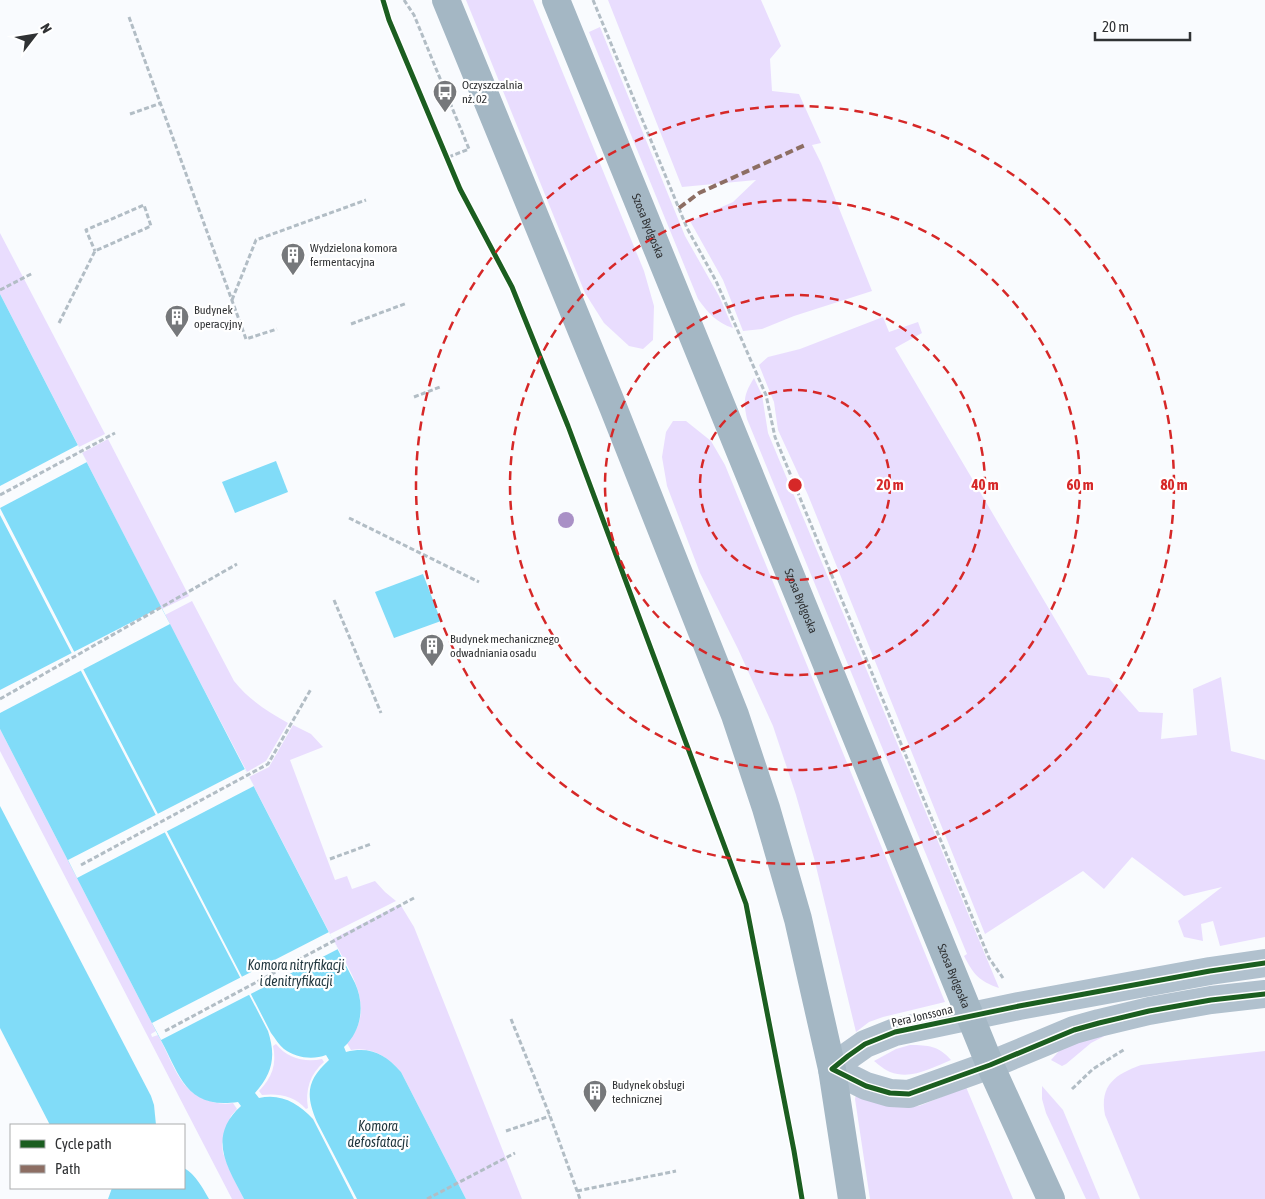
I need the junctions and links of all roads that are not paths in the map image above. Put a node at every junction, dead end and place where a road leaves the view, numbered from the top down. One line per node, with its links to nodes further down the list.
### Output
1 (446, 0): 7 (main road)
2 (556, 0): 5 (main road, Szosa Bydgoska)
3 (1265, 963): 5 (street, Pera Jonssona)
4 (1265, 994): 6 (street)
5 (970, 1015): 6 (main road, Szosa Bydgoska); 7 (street, Pera Jonssona)
6 (990, 1065): 7 (street); 9 (main road, Szosa Bydgoska)
7 (832, 1069): 8 (main road)
8 (852, 1199)
9 (1051, 1199)

